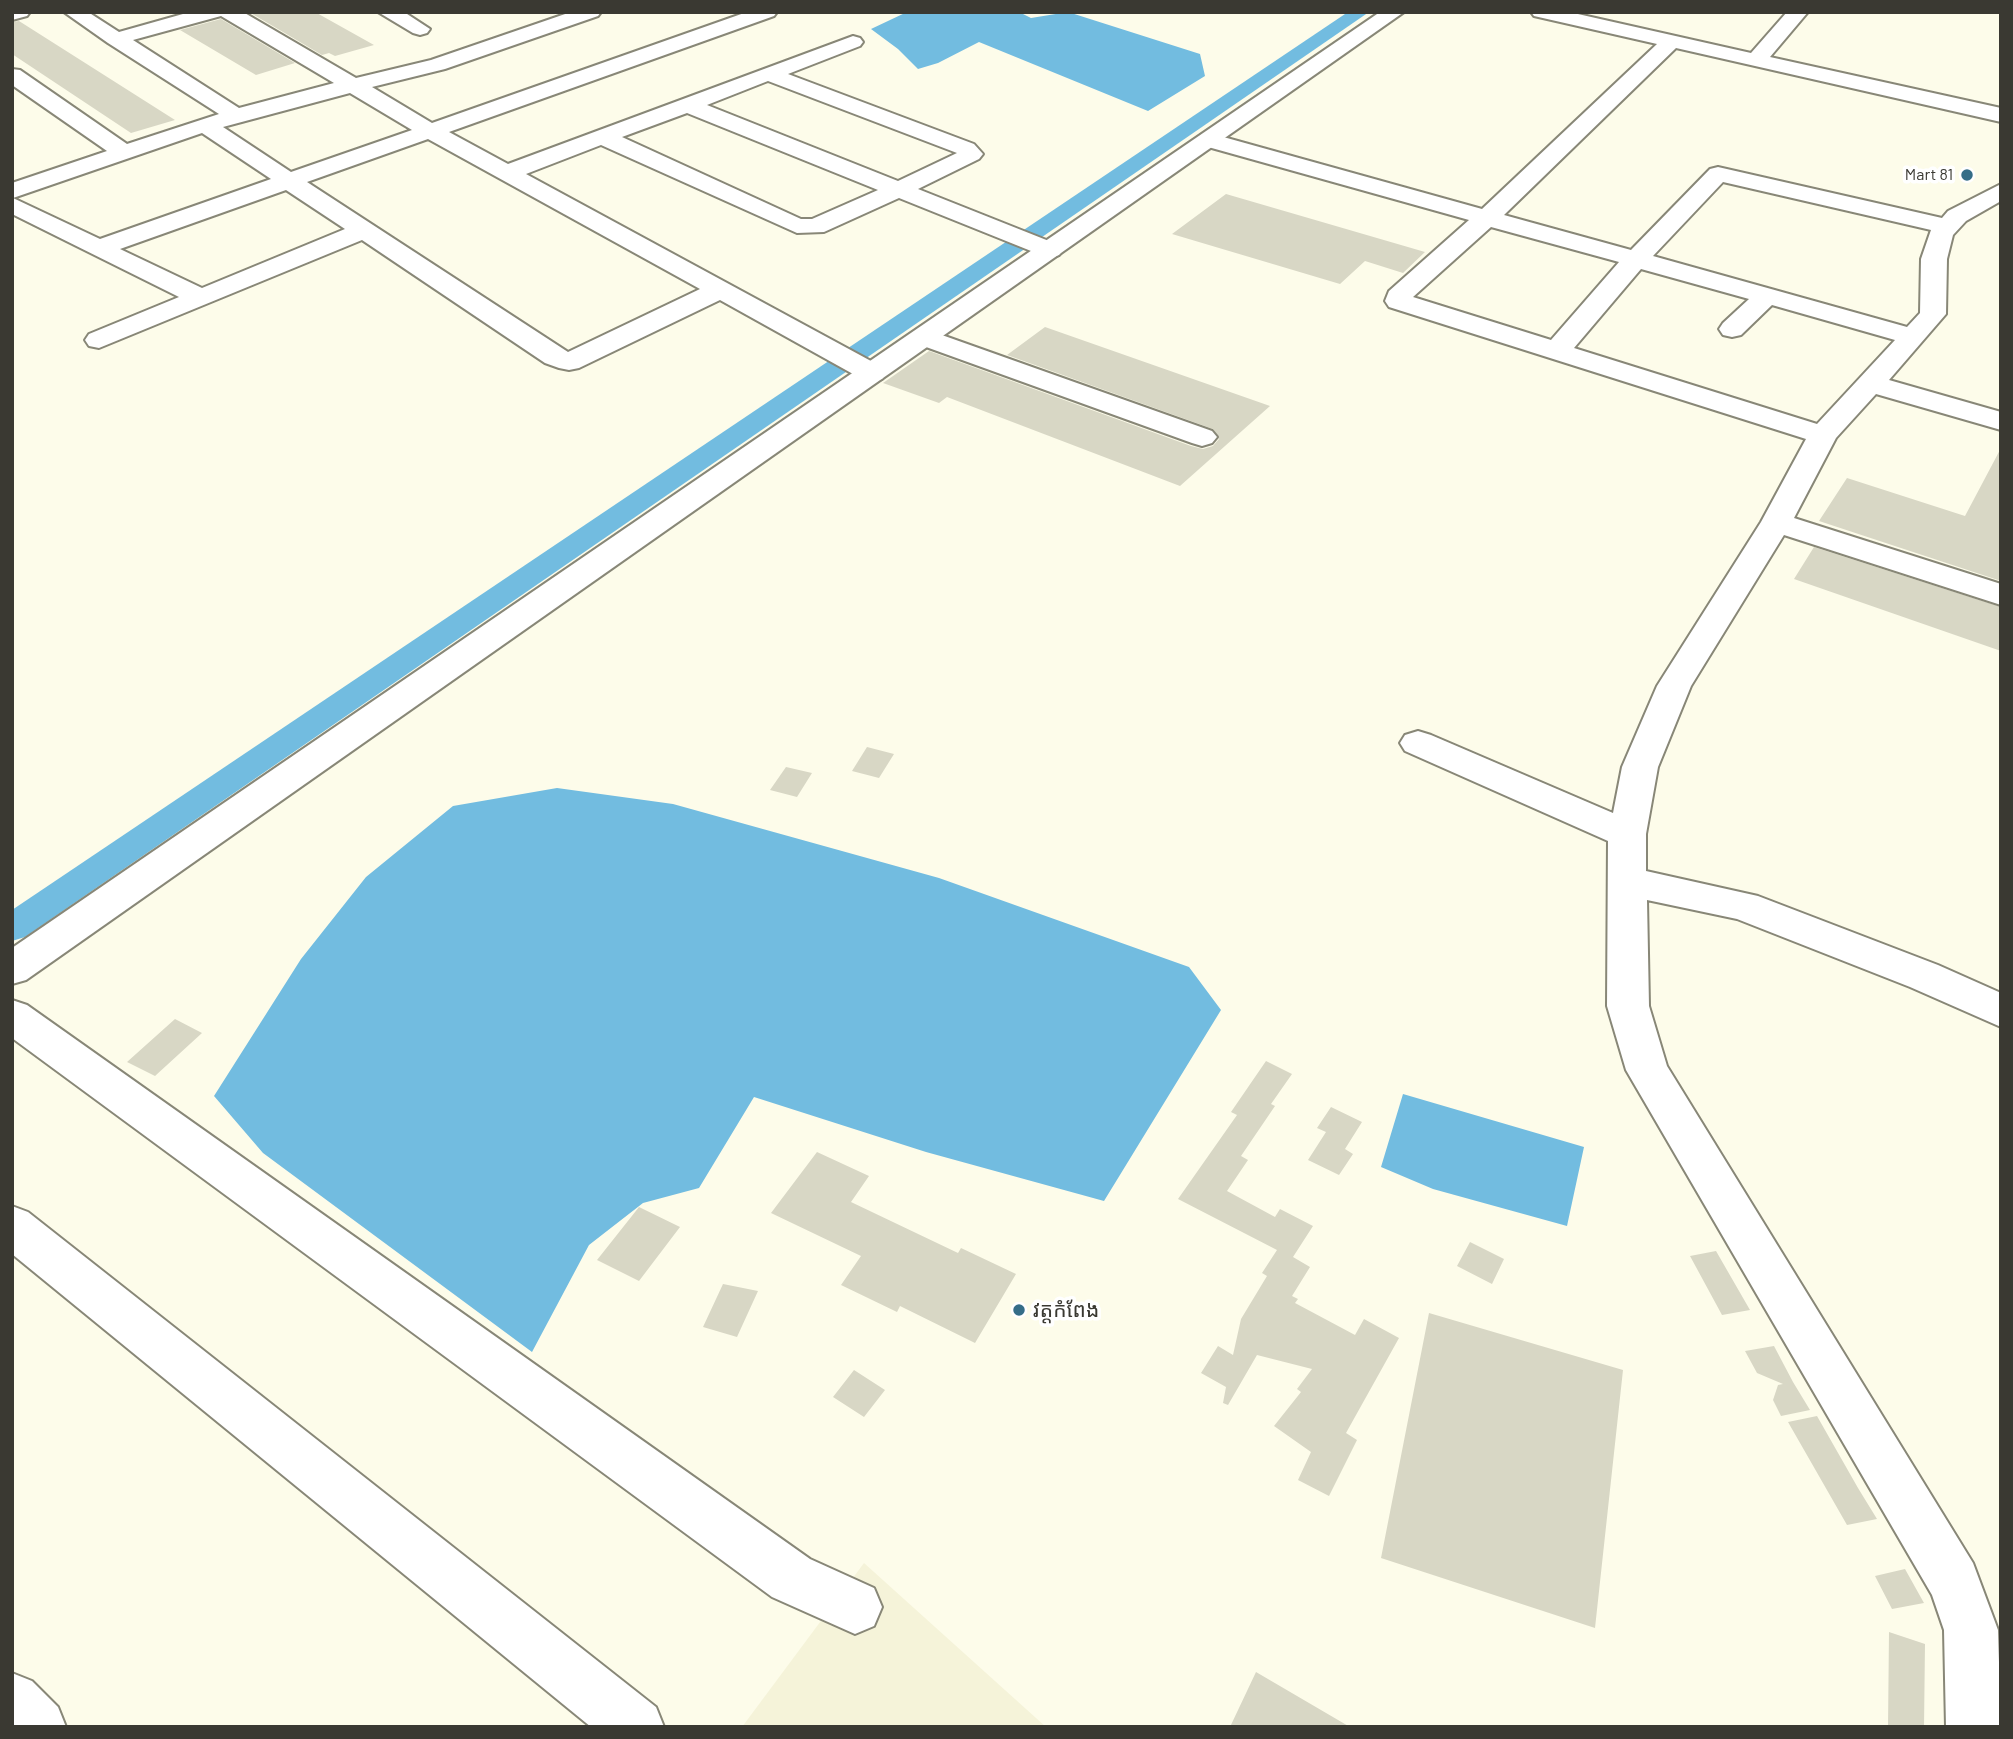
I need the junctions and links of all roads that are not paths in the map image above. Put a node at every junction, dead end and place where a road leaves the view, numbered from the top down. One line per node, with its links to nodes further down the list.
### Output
1 (20, 12): 11 (street)
2 (74, 12): 15 (street)
3 (214, 12): 15 (street)
4 (228, 12): 20 (street)
5 (388, 12): 13 (street)
6 (591, 12): 20 (street)
7 (723, 12): 12 (street)
8 (1394, 12): 27 (street)
9 (1798, 12): 17 (street)
10 (1545, 13): 14 (street)
11 (12, 15)
12 (757, 16): 25 (street)
13 (420, 29)
14 (1670, 33): 17 (street); 35 (street)
15 (115, 39): 22 (street)
16 (853, 42): 18 (street)
17 (1757, 59): 23 (street)
18 (768, 74): 21 (street); 31 (street)
19 (12, 75): 28 (street)
20 (352, 85): 22 (street); 25 (street)
21 (687, 105): 26 (street); 31 (street)
22 (236, 115): 24 (street)
23 (2001, 115)
24 (205, 125): 28 (street); 30 (street)
25 (432, 132): 29 (street); 30 (street)
26 (601, 137): 29 (street); 31 (street)
27 (1209, 140): 35 (street); 39 (street)
28 (124, 152): 32 (street)
29 (507, 173): 41 (street)
30 (289, 183): 37 (street); 38 (street)
31 (898, 190): 39 (street)
32 (12, 191)
33 (1994, 200): 36 (street)
34 (12, 205): 38 (street)
35 (1487, 218): 40 (street); 48 (street)
36 (1945, 226): 40 (street); 46 (street)
37 (362, 231): 41 (street); 43 (street)
38 (98, 248): 43 (street)
39 (1044, 248): 45 (street)
40 (1635, 260): 42 (street); 48 (street)
41 (718, 290): 49 (street)
42 (1767, 296): 44 (street); 46 (street)
43 (199, 297): 47 (street)
44 (1732, 329)
45 (925, 337): 49 (street); 53 (street)
46 (1914, 337): 50 (street)
47 (99, 340)
48 (1556, 351): 52 (street)
49 (857, 365): 59 (street)
50 (1870, 383): 51 (street); 52 (street)
51 (2001, 421)
52 (1823, 435): 54 (street)
53 (1202, 437)
54 (1776, 522): 55 (street); 57 (street)
55 (2001, 595)
56 (1418, 743): 57 (street)
57 (1627, 834): 58 (street)
58 (1626, 881): 60 (street); 67 (street)
59 (12, 969)
60 (2001, 1011)
61 (12, 1016): 63 (street)
62 (12, 1226): 66 (street)
63 (855, 1607)
64 (12, 1701): 65 (street)
65 (38, 1727)
66 (636, 1727)
67 (1975, 1727)

